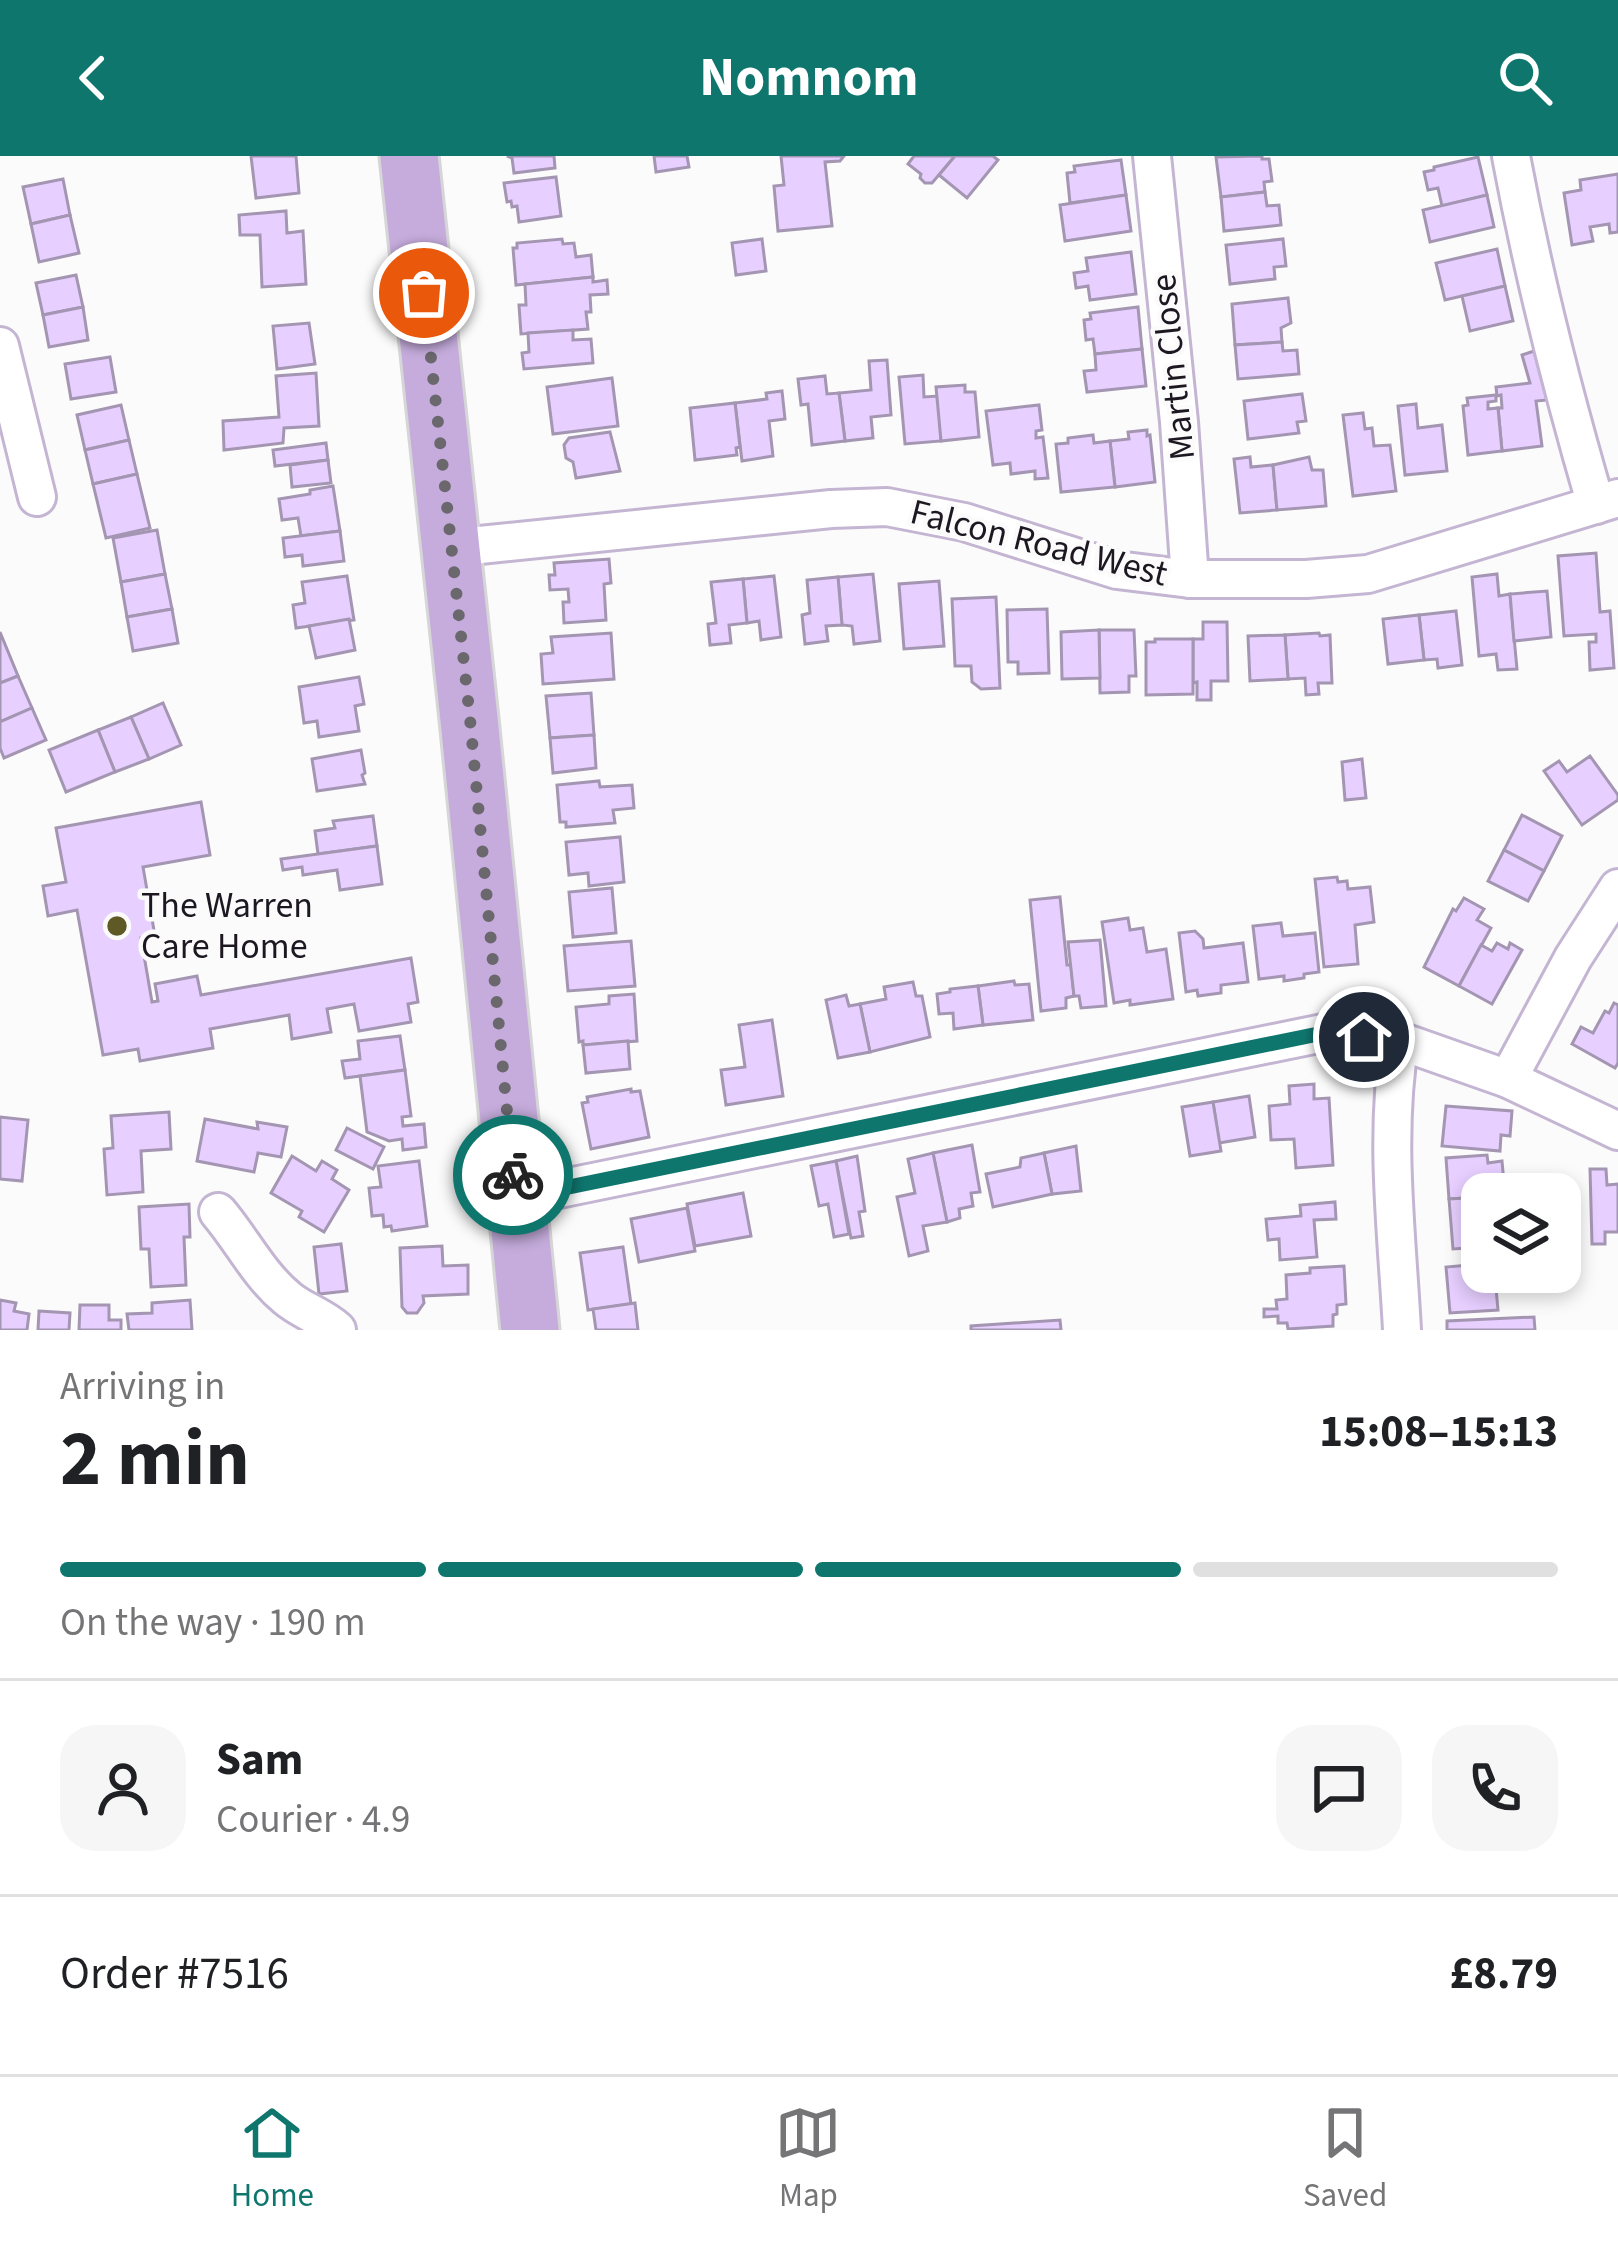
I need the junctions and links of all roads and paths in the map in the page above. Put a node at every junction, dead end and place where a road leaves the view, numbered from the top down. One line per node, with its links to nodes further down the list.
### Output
1 (410, 156): 7 (main road)
2 (1152, 156): 8 (street, Martin Close)
3 (1511, 156): 6 (street)
4 (0, 346): 5 (street)
5 (37, 497)
6 (1607, 502): 8 (street, Falcon Road West)
7 (451, 548): 8 (street, Falcon Road West); 13 (main road)
8 (1190, 579)
9 (1618, 889): 11 (street)
10 (1400, 1041): 11 (street); 13 (street); 17 (street)
11 (1508, 1078): 12 (street)
12 (1618, 1131)
13 (515, 1198): 16 (main road)
14 (218, 1212): 15 (street)
15 (337, 1330)
16 (530, 1330)
17 (1402, 1330)

